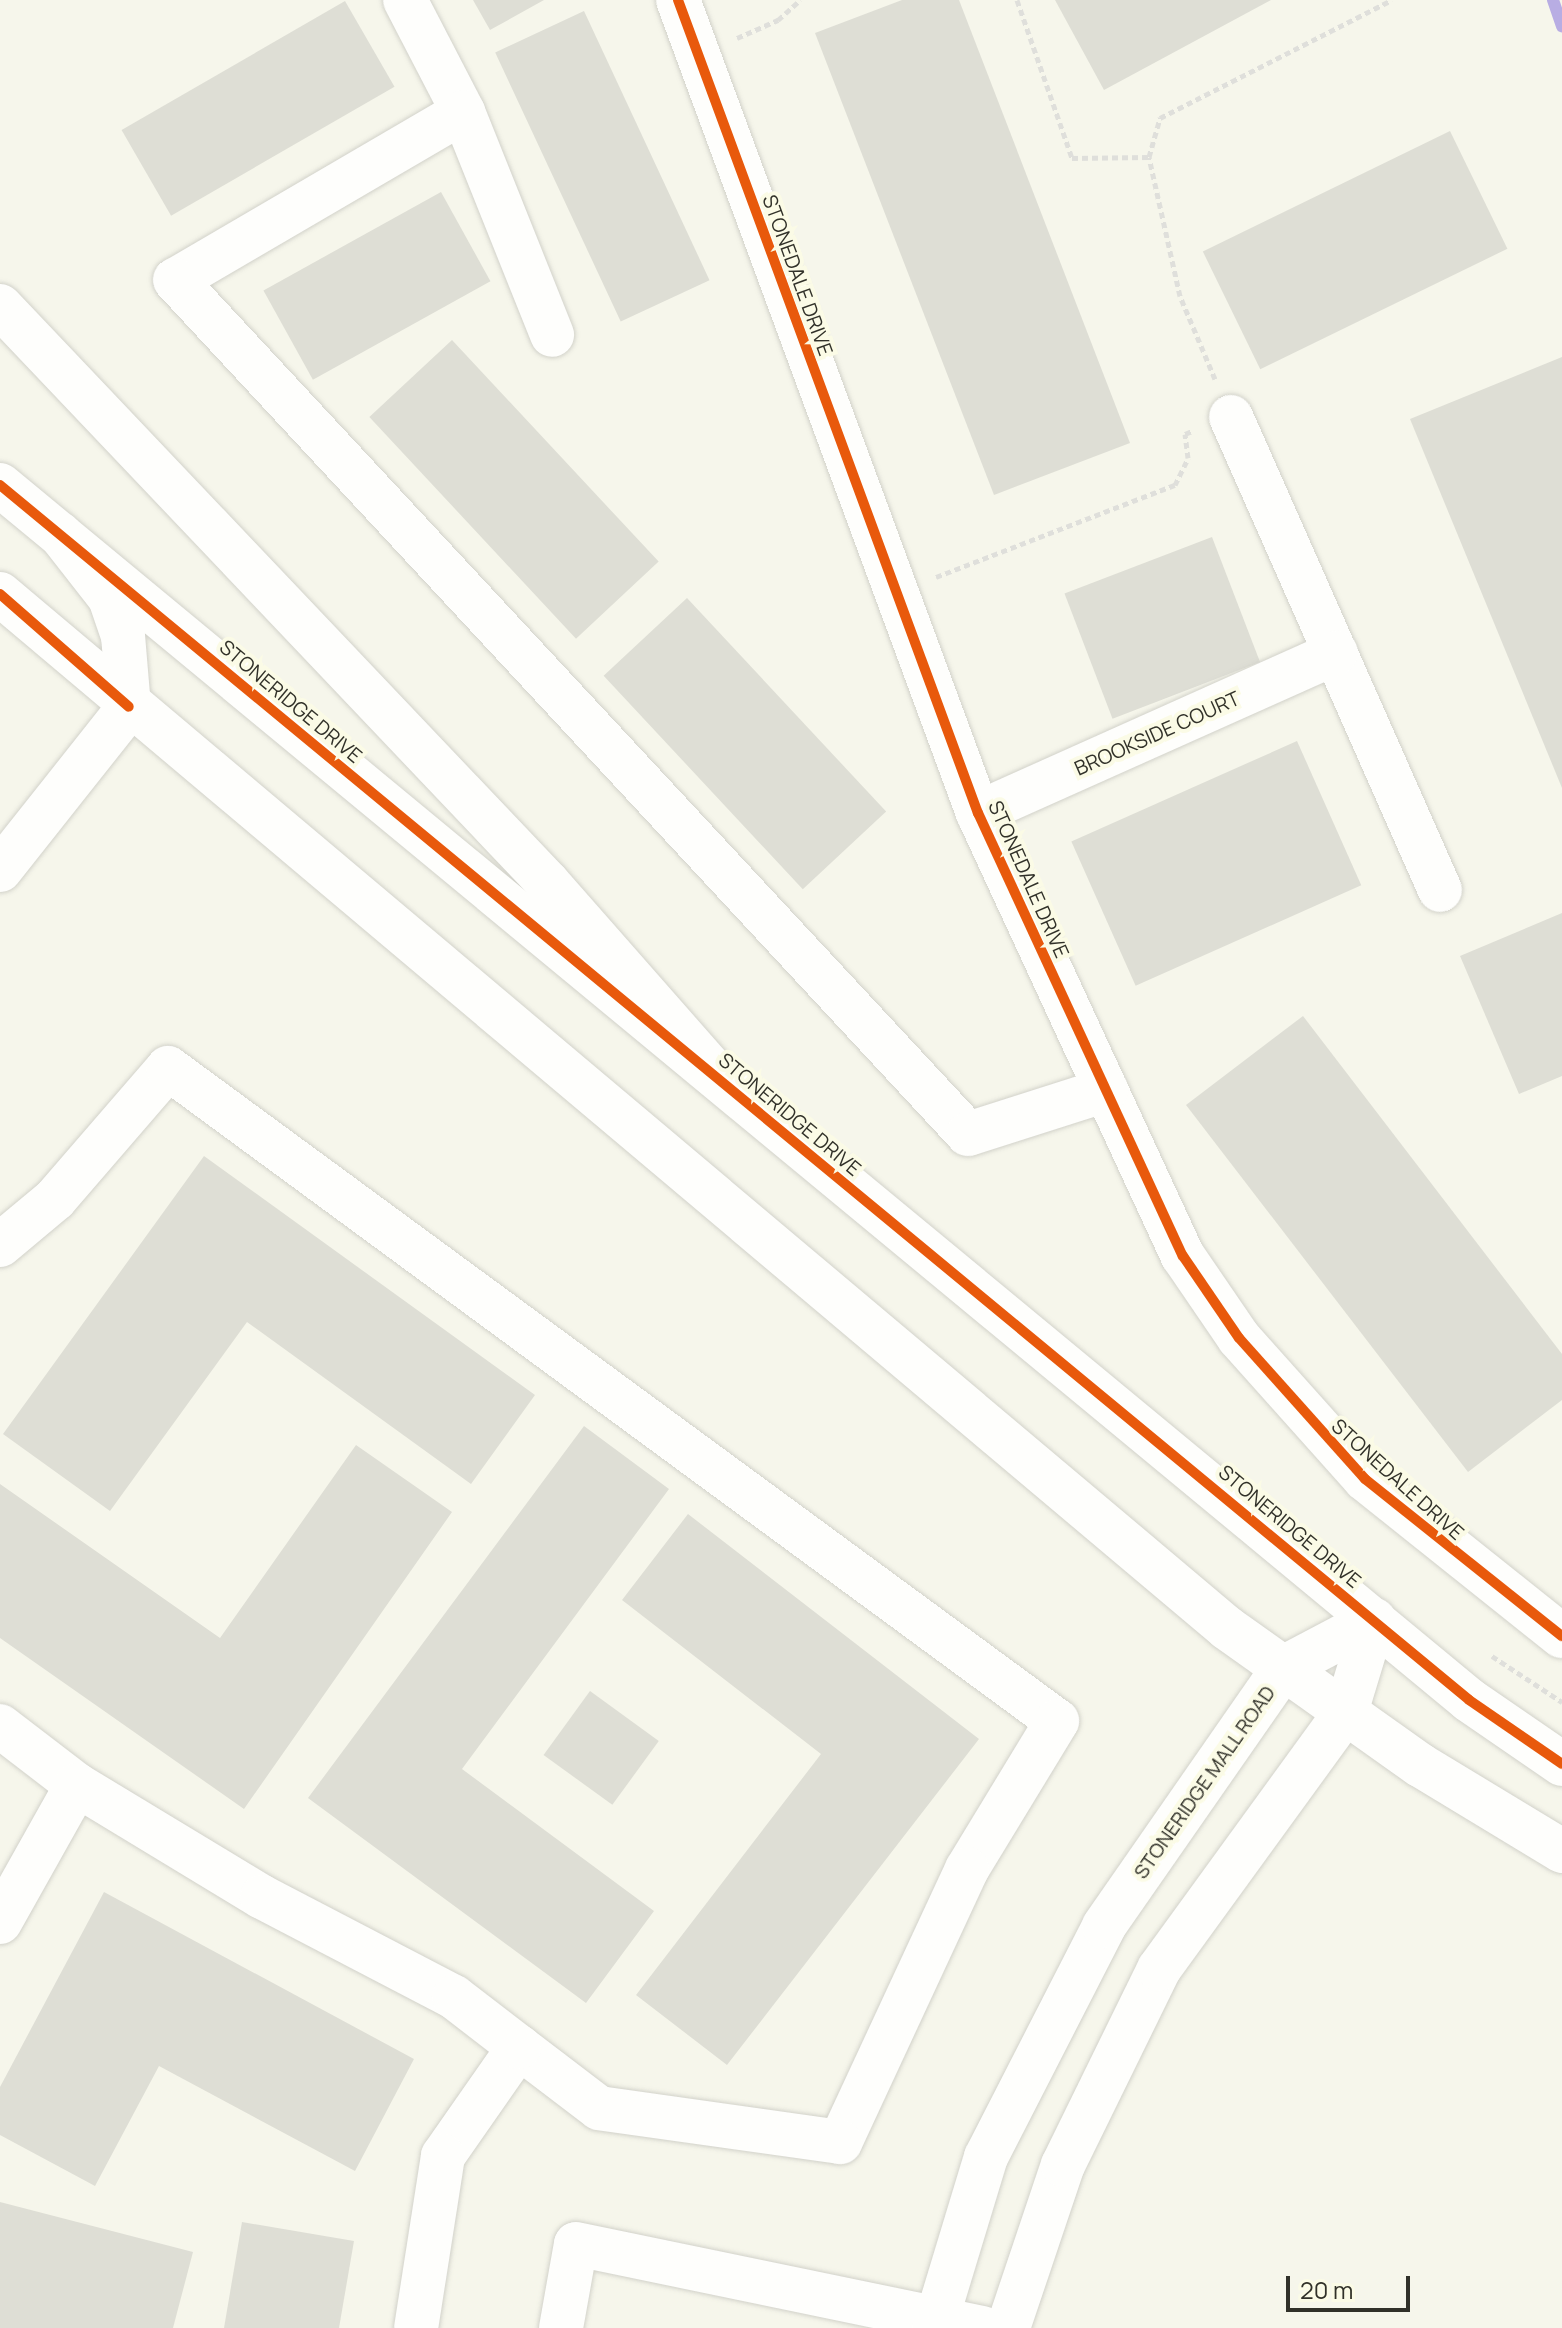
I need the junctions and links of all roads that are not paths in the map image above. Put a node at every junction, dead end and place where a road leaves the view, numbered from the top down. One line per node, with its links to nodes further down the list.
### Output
1 (405, 0): 3 (main road)
2 (678, 0): 12 (main road, STONEDALE DRIVE)
3 (463, 112): 5 (main road); 16 (main road)
4 (0, 306): 15 (main road)
5 (552, 335)
6 (1231, 417): 10 (main road)
7 (0, 485): 8 (main road, STONERIDGE DRIVE)
8 (60, 534): 11 (main road); 15 (main road, STONERIDGE DRIVE)
9 (0, 594): 11 (main road)
10 (1336, 653): 12 (main road, BROOKSIDE COURT); 14 (main road)
11 (129, 707): 13 (main road); 20 (main road)
12 (978, 813): 16 (main road, STONEDALE DRIVE)
13 (0, 870)
14 (1440, 890)
15 (720, 1079): 18 (main road, STONERIDGE DRIVE)
16 (1106, 1090): 19 (main road, STONEDALE DRIVE)
17 (0, 1245): 27 (main road)
18 (1374, 1620): 20 (main road, STONERIDGE MALL ROAD); 21 (main road); 23 (main road, STONERIDGE DRIVE)
19 (1562, 1636)
20 (1283, 1668): 21 (main road); 28 (main road, STONERIDGE MALL ROAD)
21 (1346, 1712): 25 (main road); 32 (main road)
22 (0, 1726): 24 (main road)
23 (1562, 1764)
24 (77, 1785): 26 (main road); 27 (main road)
25 (1562, 1851)
26 (0, 1922)
27 (519, 2047): 29 (main road)
28 (935, 2322): 30 (main road); 31 (main road)
29 (416, 2328)
30 (561, 2328)
31 (982, 2328)
32 (1008, 2328)

